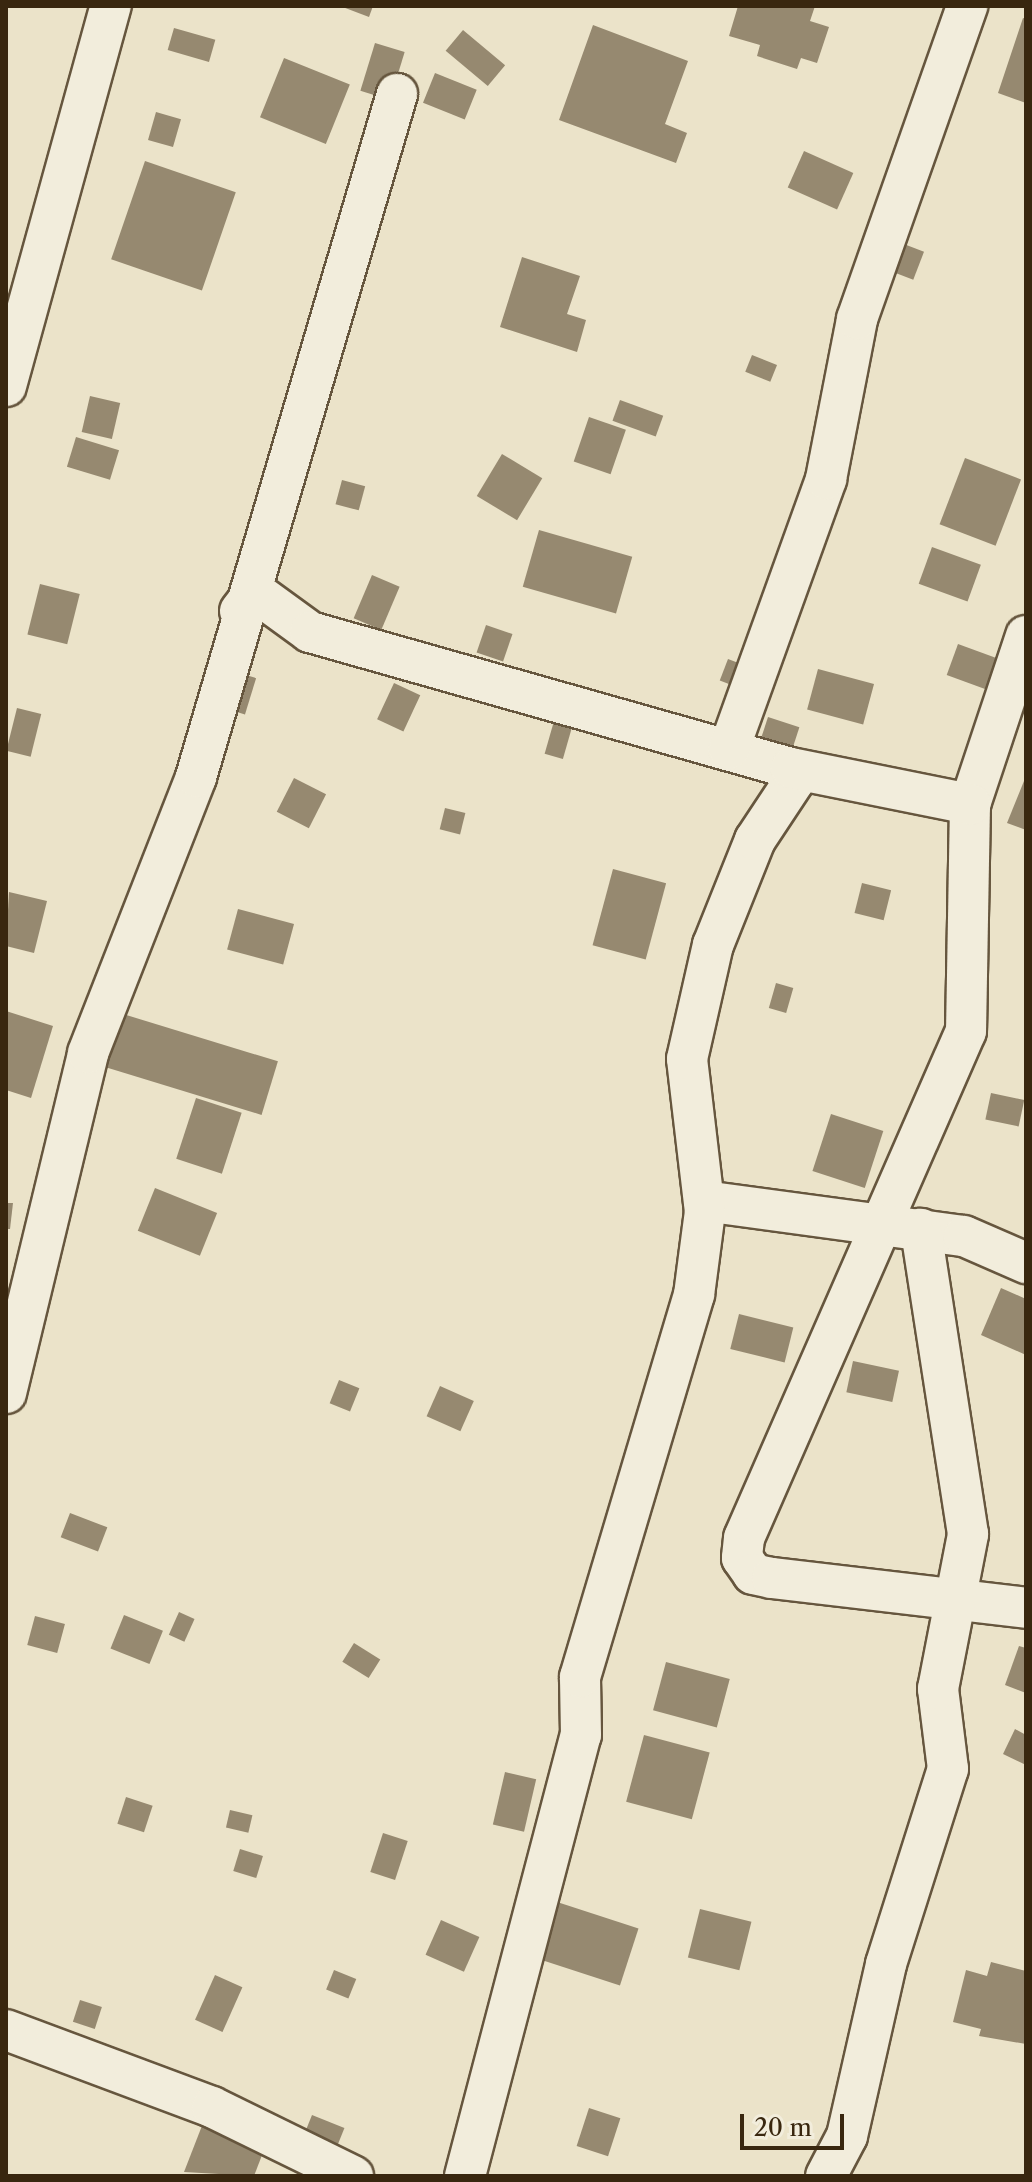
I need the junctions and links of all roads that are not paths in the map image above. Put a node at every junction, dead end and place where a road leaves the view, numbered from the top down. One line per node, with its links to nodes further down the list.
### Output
1 (111, 6): 4 (street)
2 (967, 6): 8 (street)
3 (397, 94): 6 (street)
4 (19, 277): 5 (street)
5 (6, 386)
6 (240, 611): 8 (street); 15 (street)
7 (1026, 636): 10 (street)
8 (729, 749): 9 (street)
9 (791, 768): 10 (street); 11 (street)
10 (970, 804): 12 (street)
11 (704, 1201): 12 (street); 20 (street)
12 (881, 1222): 13 (street); 16 (street)
13 (921, 1229): 14 (street); 16 (street)
14 (1026, 1263)
15 (6, 1393)
16 (961, 1598): 17 (street); 21 (street)
17 (1026, 1608)
18 (6, 2030): 19 (street)
19 (353, 2176)
20 (465, 2176)
21 (826, 2176)

